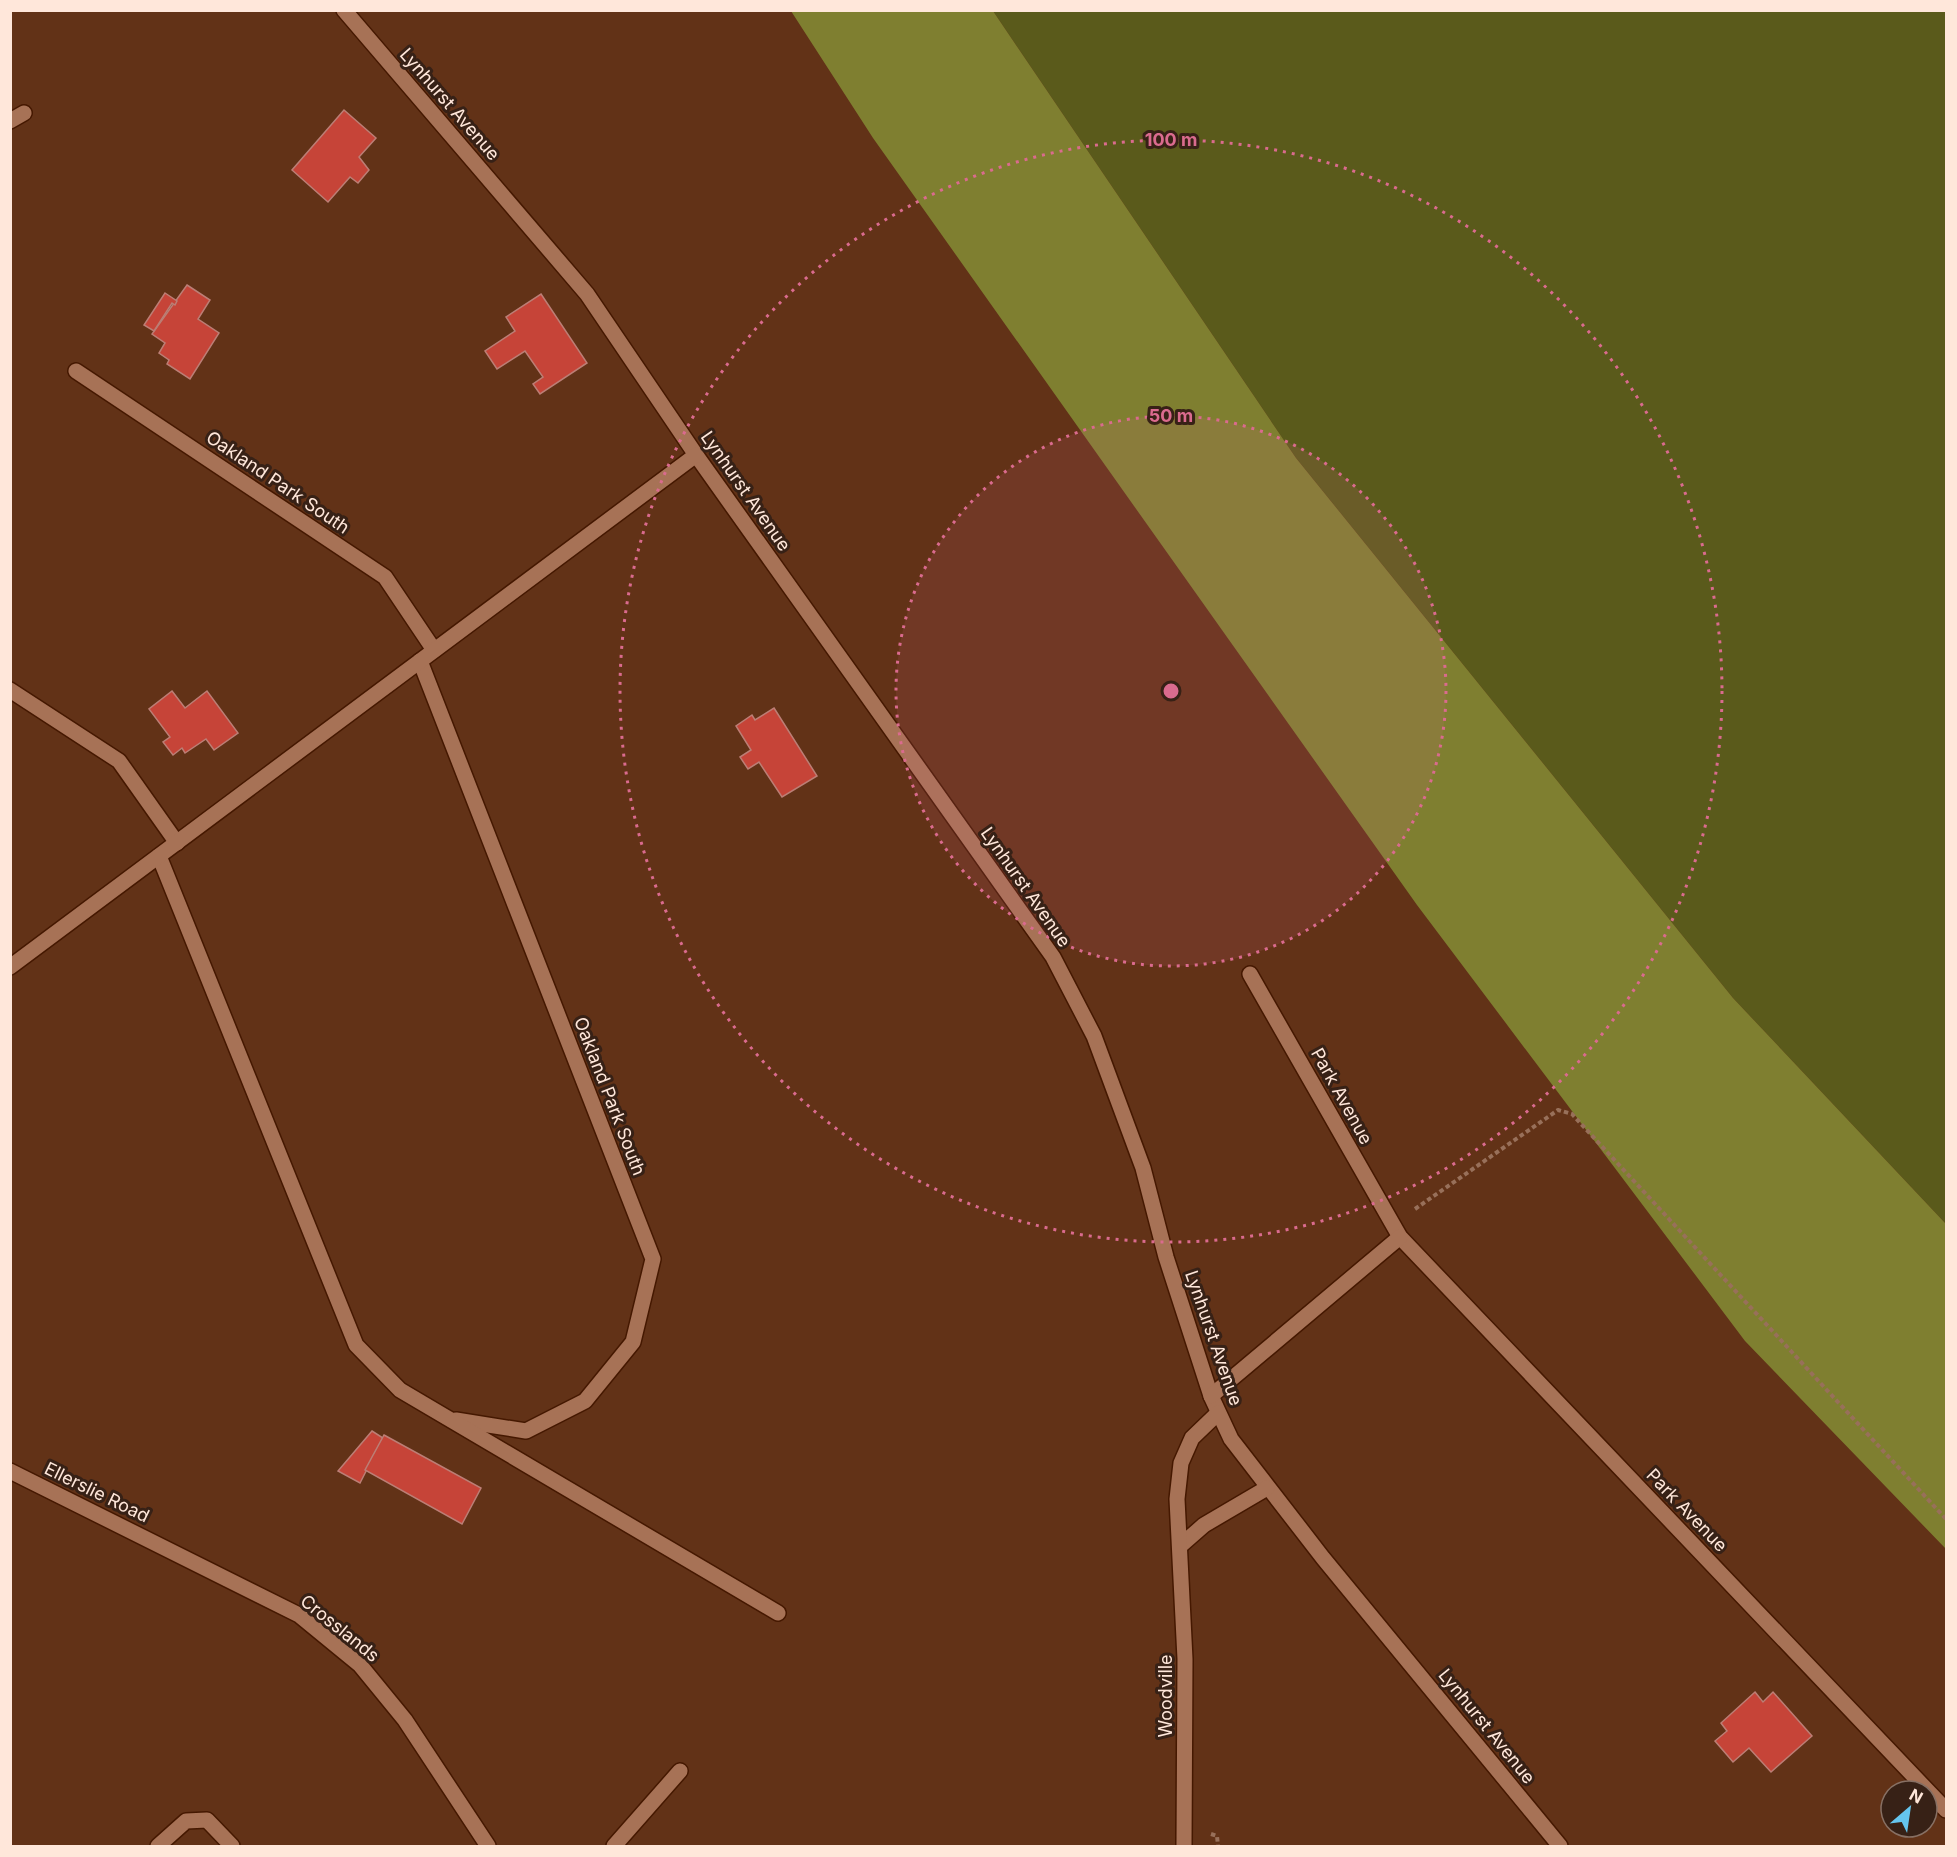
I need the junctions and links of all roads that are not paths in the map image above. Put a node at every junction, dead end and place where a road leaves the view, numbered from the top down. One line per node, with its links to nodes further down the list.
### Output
1 (344, 10): 3 (street, Lynhurst Avenue)
2 (76, 370): 4 (street, Oakland Park South)
3 (696, 455): 4 (street); 12 (street, Lynhurst Avenue)
4 (434, 650): 5 (street)
5 (420, 661): 7 (street); 14 (street, Oakland Park South)
6 (10, 690): 7 (street)
7 (177, 843): 8 (street)
8 (159, 856): 9 (street); 14 (street, Oakland Park South)
9 (10, 967)
10 (1250, 974): 11 (street, Park Avenue)
11 (1396, 1231): 12 (street); 21 (street, Park Avenue)
12 (1211, 1396): 13 (street, Lynhurst Avenue)
13 (1218, 1413): 16 (street, Lynhurst Avenue); 17 (street, Woodville)
14 (447, 1418): 19 (street, Oakland Park South)
15 (10, 1471): 18 (street, Ellerslie Road)
16 (1267, 1488): 17 (street); 27 (street, Lynhurst Avenue)
17 (1180, 1546): 26 (street, Woodville)
18 (166, 1549): 24 (street, Crosslands)
19 (778, 1613)
20 (680, 1771): 25 (street)
21 (1947, 1810)
22 (158, 1846): 23 (street)
23 (232, 1846)
24 (488, 1846)
25 (614, 1846)
26 (1184, 1846)
27 (1560, 1846)

